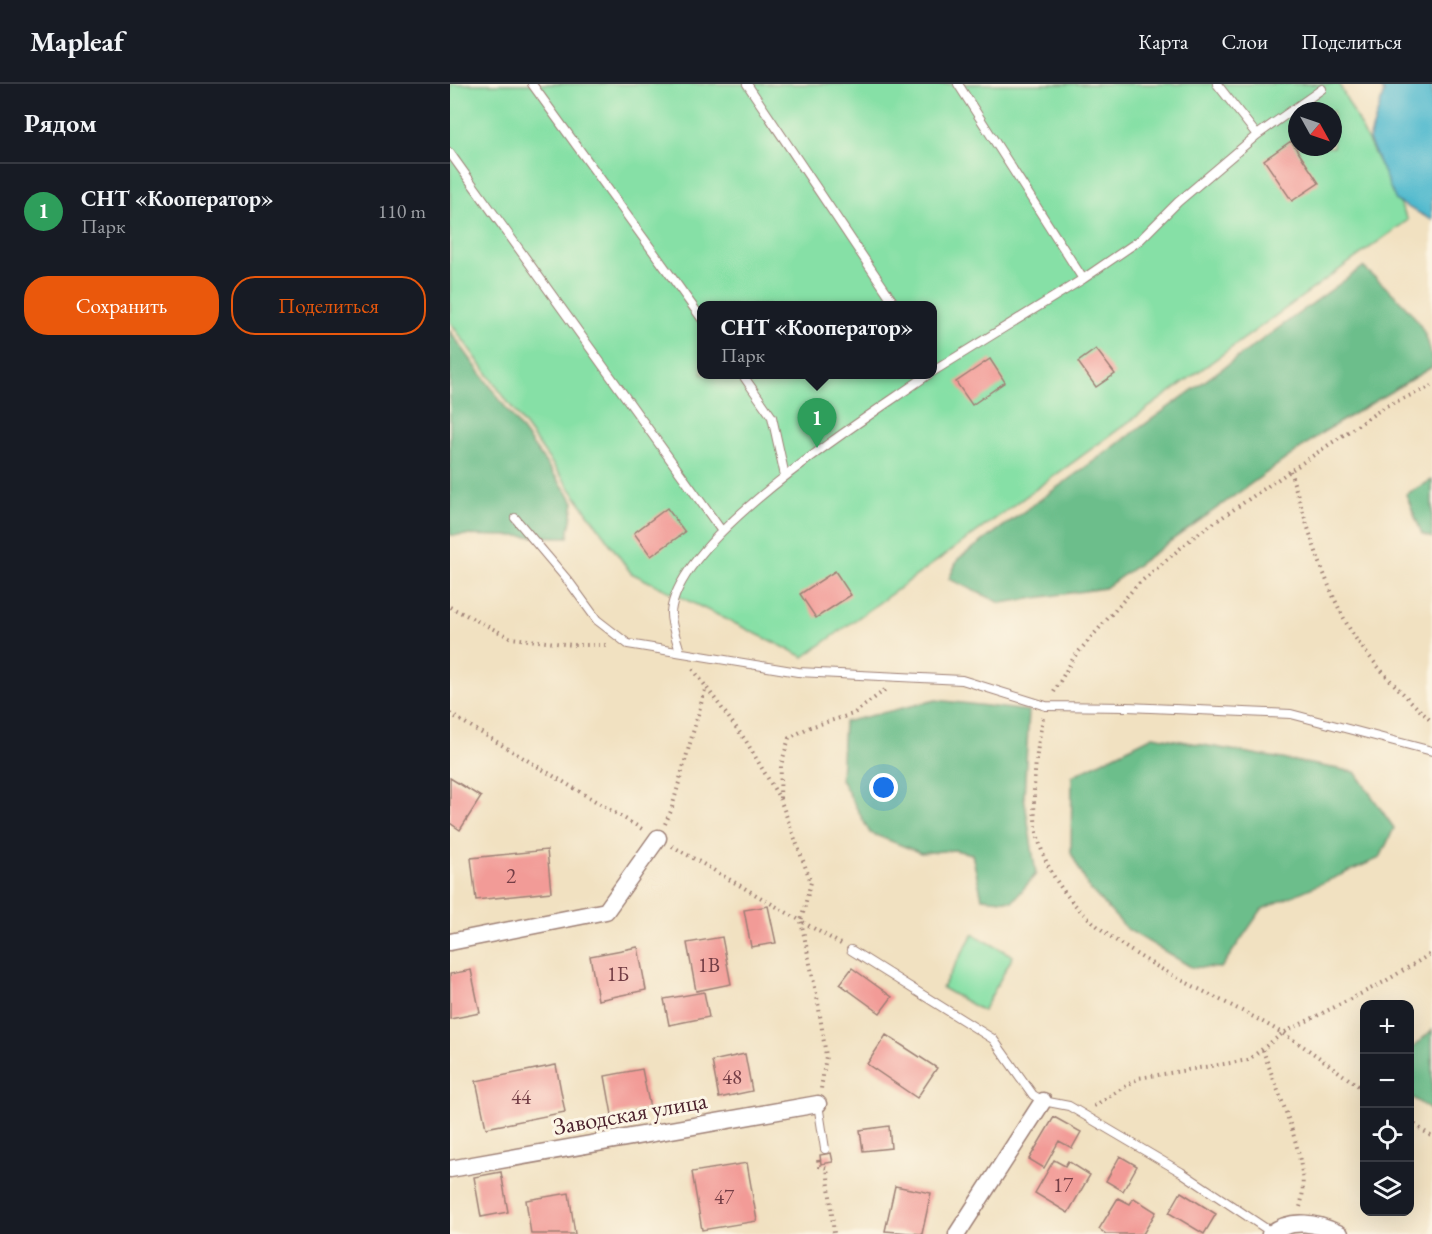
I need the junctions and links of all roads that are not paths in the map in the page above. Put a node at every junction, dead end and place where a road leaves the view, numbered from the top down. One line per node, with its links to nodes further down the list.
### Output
1 (532, 84): 10 (lane)
2 (747, 84): 9 (lane)
3 (958, 84): 8 (lane)
4 (1217, 84): 6 (lane)
5 (1322, 89): 6 (lane)
6 (1257, 135): 8 (lane)
7 (450, 153): 16 (lane)
8 (1083, 279): 11 (lane)
9 (893, 301)
10 (697, 312)
11 (937, 370)
12 (745, 379): 14 (lane)
13 (923, 379): 14 (lane)
14 (785, 476): 16 (lane)
15 (515, 518): 17 (lane)
16 (721, 530): 17 (lane)
17 (680, 652): 18 (lane)
18 (1432, 751)
19 (658, 838): 20 (street)
20 (450, 942)
21 (851, 950): 22 (lane)
22 (1042, 1101): 26 (lane); 27 (street)
23 (818, 1104): 24 (lane); 25 (street, Заводская улица)
24 (825, 1149)
25 (450, 1168)
26 (1271, 1233): 28 (street)
27 (957, 1234)
28 (1340, 1234)

